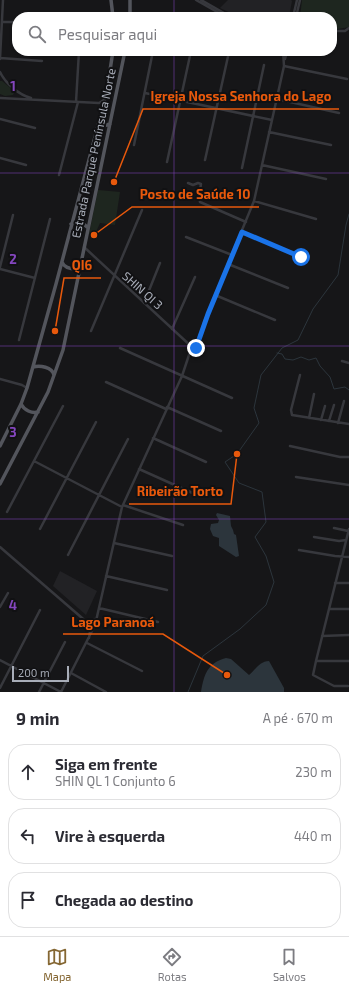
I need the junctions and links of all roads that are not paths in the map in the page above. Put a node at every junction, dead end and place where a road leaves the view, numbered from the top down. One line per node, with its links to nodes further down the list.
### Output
1 (3, 0): 12 (street)
2 (111, 0): 7 (main road)
3 (130, 0): 8 (main road)
4 (196, 0): 9 (street)
5 (201, 0): 10 (street)
6 (298, 0): 11 (street)
7 (112, 12)
8 (130, 12)
9 (217, 12)
10 (222, 12)
11 (296, 12)
12 (2, 22): 13 (street); 14 (street)
13 (12, 22)
14 (1, 27): 25 (street)
15 (349, 28): 16 (street)
16 (337, 32)
17 (79, 56): 44 (street)
18 (112, 56): 34 (main road, Estrada Parque Península Norte)
19 (124, 56): 35 (main road, Estrada Parque Península Norte)
20 (152, 56): 37 (street)
21 (190, 56): 43 (street)
22 (228, 56): 47 (street)
23 (284, 56): 27 (street)
24 (286, 56): 27 (street)
25 (0, 59): 26 (street)
26 (42, 61)
27 (284, 61): 29 (street)
28 (264, 65): 49 (street)
29 (284, 66): 32 (street); 41 (street)
30 (0, 72): 33 (street)
31 (0, 78): 33 (street)
32 (347, 79)
33 (6, 80): 36 (street)
34 (108, 84): 35 (main road); 42 (main road, Estrada Parque Península Norte)
35 (117, 86): 53 (main road, Estrada Parque Península Norte)
36 (15, 90): 39 (street); 40 (street)
37 (145, 93): 43 (street); 56 (street)
38 (0, 97): 39 (street)
39 (12, 98): 40 (street)
40 (33, 99): 44 (street)
41 (277, 99): 48 (street); 51 (street)
42 (104, 100): 45 (street); 46 (main road, Estrada Parque Península Norte)
43 (180, 101): 47 (street); 60 (street)
44 (77, 102): 45 (street); 64 (street)
45 (99, 103): 46 (street)
46 (102, 107): 52 (main road, Estrada Parque Península Norte)
47 (217, 109): 49 (street); 59 (street)
48 (339, 113)
49 (253, 116): 51 (street); 63 (street)
50 (0, 119): 54 (street)
51 (272, 120): 55 (street)
52 (99, 121): 53 (main road); 73 (main road, Estrada Parque Península Norte)
53 (110, 124): 74 (main road, Estrada Parque Península Norte)
54 (35, 128)
55 (269, 132): 57 (street); 62 (street)
56 (134, 145)
57 (331, 146)
58 (0, 158): 61 (street)
59 (205, 160)
60 (167, 162)
61 (26, 165)
62 (262, 165): 65 (street); 67 (street)
63 (242, 168)
64 (59, 175)
65 (326, 179)
66 (188, 183): 72 (street)
67 (254, 201): 71 (street); 72 (street)
68 (142, 210): 87 (street)
69 (13, 215): 86 (street)
70 (50, 219): 89 (street)
71 (316, 220)
72 (246, 222): 75 (street)
73 (71, 224): 74 (main road); 82 (main road, Estrada Parque Península Norte)
74 (88, 228): 77 (main road, Estrada Parque Península Norte)
75 (242, 232): 80 (street); 81 (street)
76 (186, 237): 80 (street)
77 (84, 248): 78 (main road, Estrada Parque Península Norte); 79 (street, SHIN QI 3)
78 (83, 252): 79 (street); 85 (main road, Estrada Parque Península Norte)
79 (89, 252): 87 (street, SHIN QI 3)
80 (232, 255): 84 (street)
81 (301, 257)
82 (62, 262): 85 (main road); 101 (main road, Estrada Parque Península Norte)
83 (160, 263): 92 (street)
84 (228, 264): 90 (street); 91 (street)
85 (80, 266): 103 (main road, Estrada Parque Península Norte)
86 (0, 268): 89 (street)
87 (114, 276): 92 (street, SHIN QI 3); 95 (street)
88 (195, 276): 94 (street)
89 (35, 278): 96 (street)
90 (288, 288)
91 (215, 295): 93 (street); 98 (street)
92 (144, 303): 94 (street, SHIN QI 3)
93 (275, 320)
94 (172, 329): 98 (street, SHIN QI 3)
95 (91, 331)
96 (19, 340)
97 (120, 348): 104 (street)
98 (193, 350): 104 (street)
99 (342, 361): 100 (street)
100 (349, 363)
101 (33, 367): 103 (main road); 107 (main road, Estrada Parque Península Norte)
102 (300, 375): 117 (street)
103 (54, 376): 116 (main road, Estrada Parque Península Norte)
104 (182, 376): 109 (street); 115 (street)
105 (0, 379): 107 (street)
106 (106, 382): 115 (street)
107 (28, 386): 111 (main road, Estrada Parque Península Norte)
108 (314, 394): 117 (street)
109 (232, 398)
110 (344, 401): 121 (street)
111 (21, 404): 116 (main road); 126 (main road, Estrada Parque Península Norte)
112 (334, 405): 119 (street)
113 (62, 406): 129 (street)
114 (324, 406): 118 (street)
115 (167, 408): 123 (street); 124 (street)
116 (38, 412): 134 (main road, Estrada Parque Península Norte)
117 (309, 418): 118 (street)
118 (321, 420): 119 (street)
119 (329, 421): 121 (street)
120 (96, 422): 133 (street)
121 (338, 423): 122 (street)
122 (349, 424)
123 (221, 431)
124 (153, 438): 130 (street); 131 (street)
125 (128, 439): 136 (street)
126 (0, 446)
127 (290, 446): 128 (street)
128 (349, 457)
129 (34, 461): 133 (street); 139 (street)
130 (206, 462)
131 (140, 469): 137 (street); 138 (street)
132 (296, 477): 135 (street)
133 (66, 478): 136 (street); 142 (street)
134 (0, 484)
135 (349, 485)
136 (99, 495): 138 (street); 149 (street)
137 (197, 495)
138 (123, 506): 140 (street); 146 (street)
139 (7, 512)
140 (183, 525)
141 (334, 528): 143 (street)
142 (40, 529)
143 (349, 530): 145 (street)
144 (314, 537): 145 (street)
145 (346, 540): 151 (street)
146 (114, 543): 150 (street); 153 (street)
147 (0, 547): 163 (street)
148 (299, 550): 151 (street)
149 (68, 555)
150 (172, 556)
151 (342, 557): 152 (street); 154 (street)
152 (349, 557)
153 (106, 576): 156 (street); 162 (street)
154 (335, 583): 155 (street); 159 (street)
155 (349, 583)
156 (167, 590)
157 (8, 593): 158 (street)
158 (0, 607)
159 (329, 609): 160 (street); 169 (street)
160 (349, 609)
161 (40, 610): 176 (street)
162 (99, 610): 164 (street); 165 (street)
163 (83, 618): 164 (street); 166 (street)
164 (94, 620): 166 (street); 167 (street)
165 (158, 622)
166 (91, 625): 167 (street); 170 (street)
167 (95, 625): 170 (street)
168 (349, 635): 169 (street)
169 (322, 636): 174 (street)
170 (89, 639): 172 (street)
171 (65, 642): 179 (street)
172 (87, 643): 177 (street); 178 (street)
173 (0, 660): 176 (street)
174 (316, 661): 175 (street); 180 (street)
175 (349, 661)
176 (11, 666): 179 (street); 181 (street)
177 (142, 672)
178 (71, 673): 183 (street); 184 (street)
179 (44, 683): 182 (street); 183 (street)
180 (348, 686)
181 (0, 688)
182 (39, 692)
183 (62, 692)
184 (106, 692)

